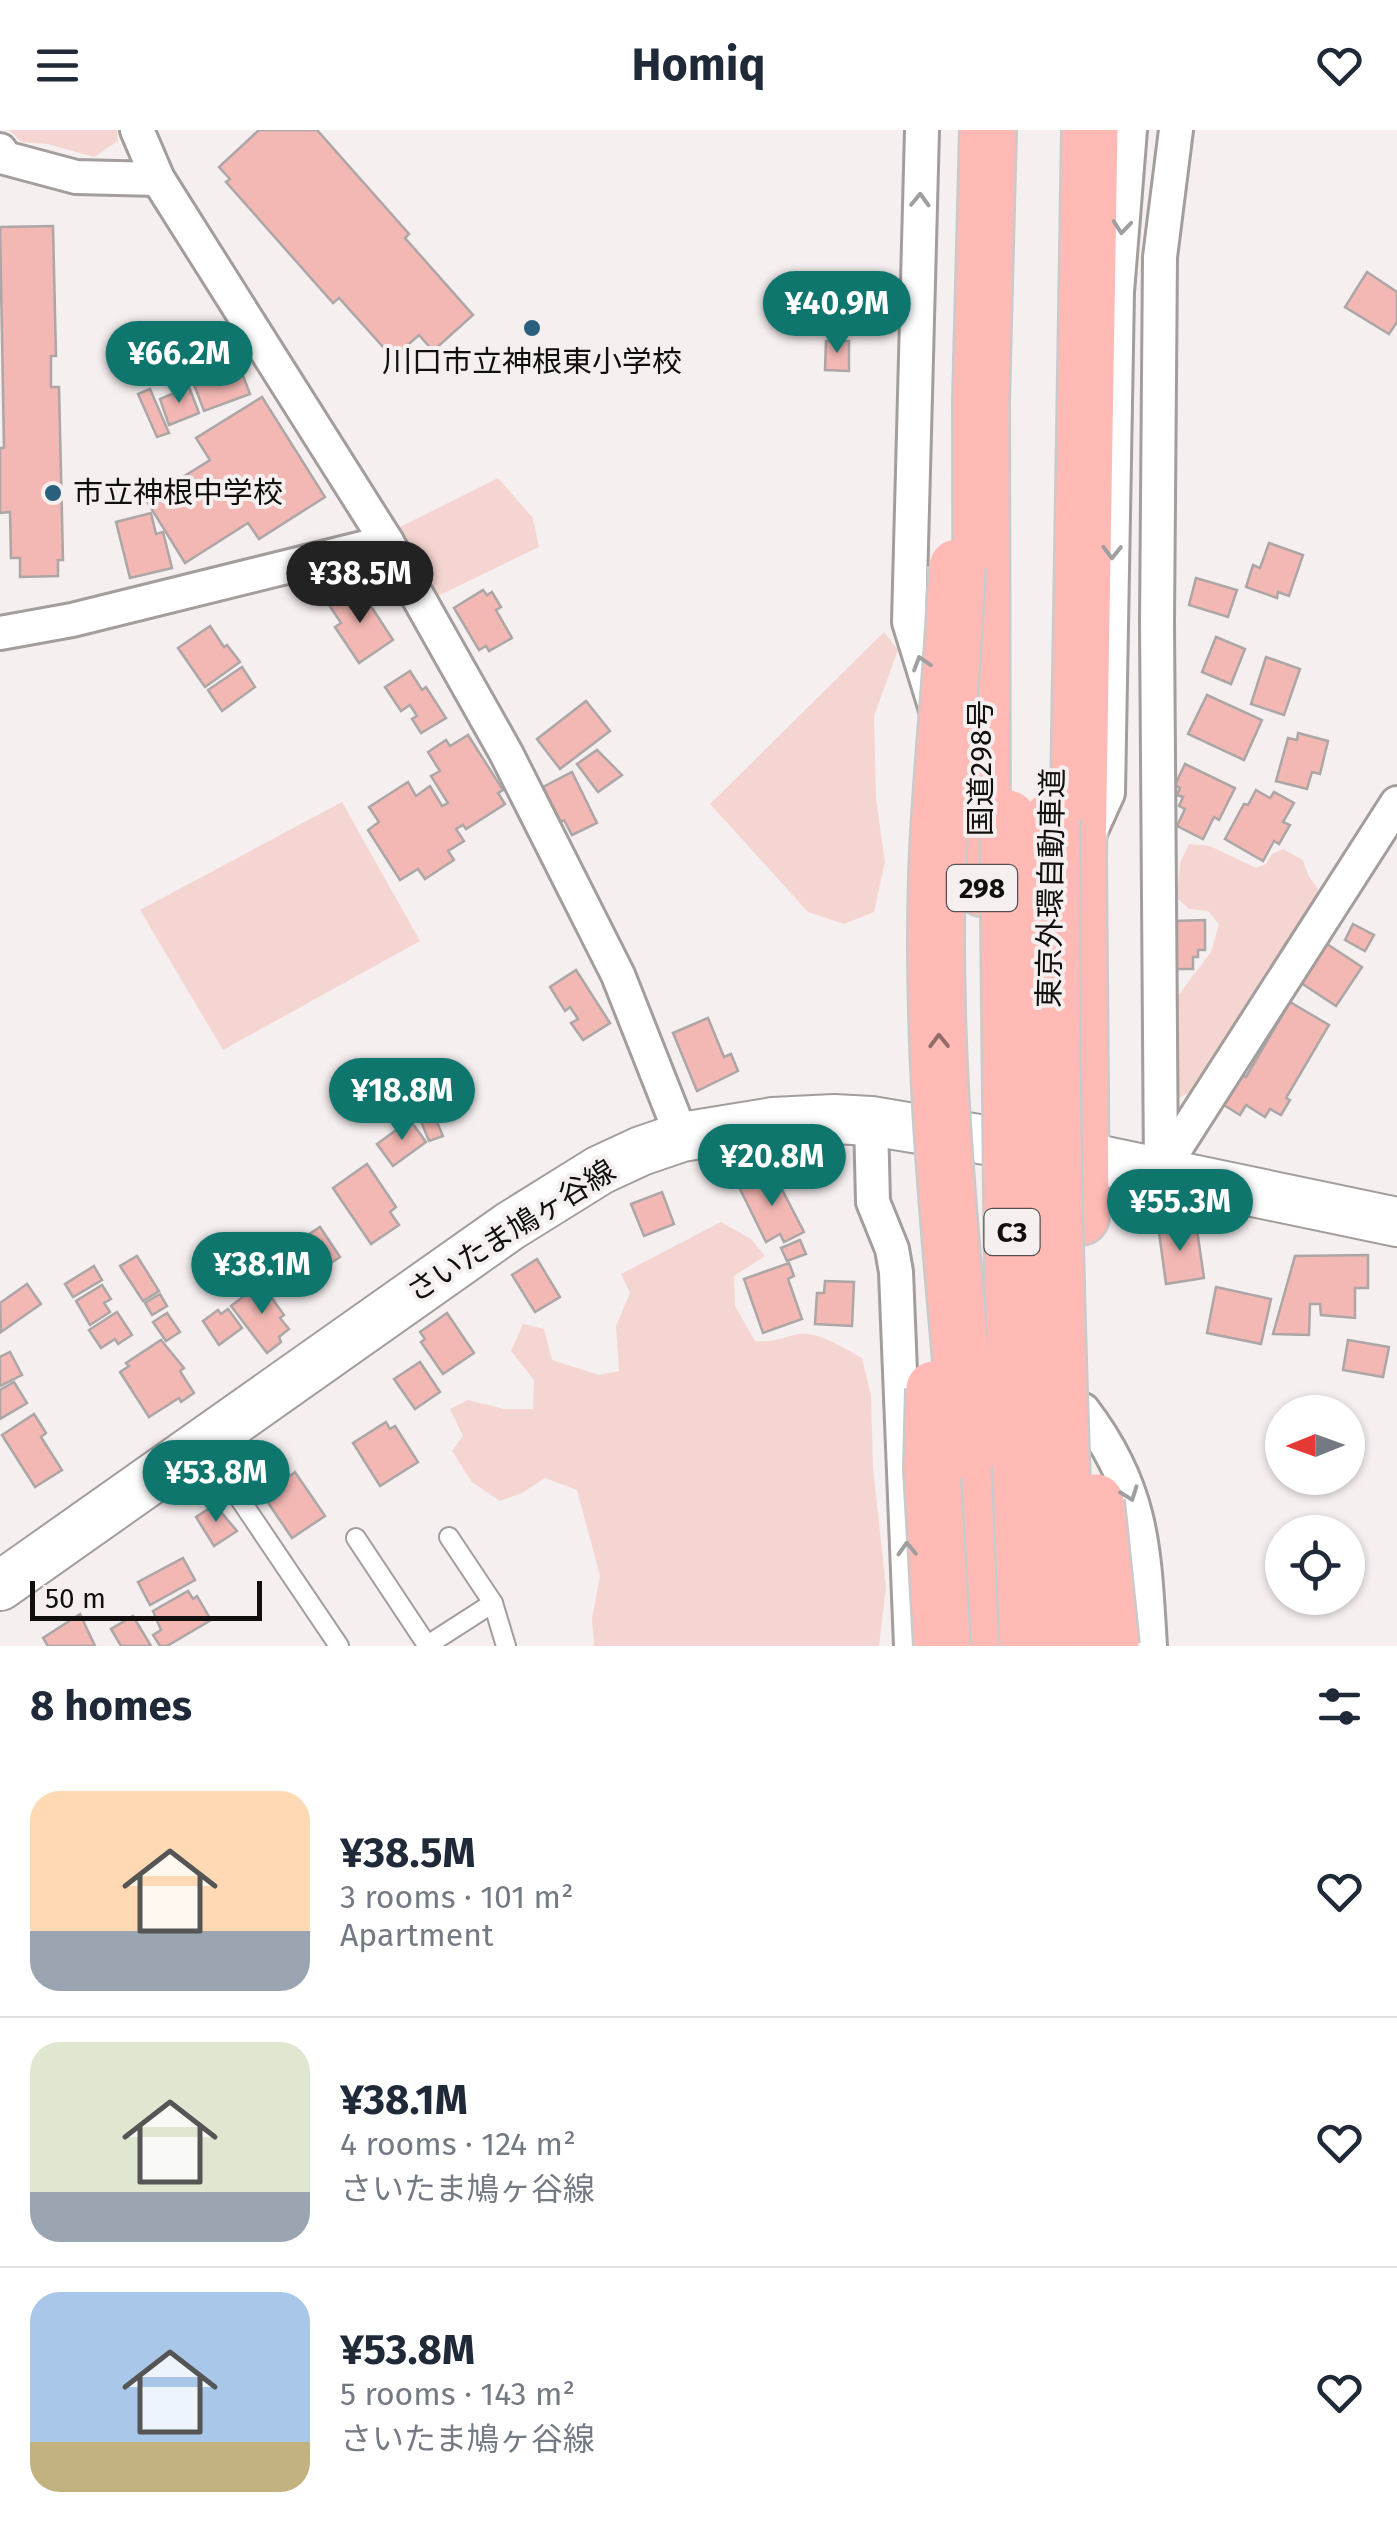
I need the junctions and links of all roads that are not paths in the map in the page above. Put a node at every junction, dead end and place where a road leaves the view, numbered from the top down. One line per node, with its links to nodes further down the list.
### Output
1 (137, 130): 11 (street)
2 (922, 130): 15 (street, one-way to 2)
3 (974, 130): 18 (highway, one-way to 3, bridge)
4 (988, 130): 15 (highway, 国道298号 / 298)
5 (1012, 130): 39 (highway, 東京外環自動車道 / C3, bridge)
6 (1063, 130): 17 (highway, 東京外環自動車道 / C3, bridge)
7 (1090, 130): 16 (highway)
8 (1130, 130): 16 (street, one-way to 16)
9 (1176, 130): 23 (street)
10 (0, 150): 11 (street)
11 (158, 180): 12 (street)
12 (387, 542): 13 (street); 21 (street)
13 (0, 634)
14 (1397, 803): 23 (street)
15 (982, 856): 20 (highway, 国道298号 / 298)
16 (1078, 858): 22 (highway)
17 (1050, 1016): 40 (highway, 東京外環自動車道 / C3, bridge); 41 (highway, bridge)
18 (940, 1105): 36 (highway, bridge); 37 (highway, bridge)
19 (871, 1121): 20 (main road, さいたま鳩ヶ谷線); 21 (main road, さいたま鳩ヶ谷線); 35 (street, one-way to 19)
20 (984, 1137): 22 (main road, さいたま鳩ヶ谷線); 38 (highway, 国道298号 / 298)
21 (682, 1138): 26 (main road, さいたま鳩ヶ谷線)
22 (1081, 1156): 23 (main road, さいたま鳩ヶ谷線); 25 (highway)
23 (1161, 1172): 24 (main road, さいたま鳩ヶ谷線)
24 (1397, 1222)
25 (1082, 1410): 31 (highway); 42 (street, one-way to 42)
26 (202, 1443): 29 (main road, さいたま鳩ヶ谷線); 32 (lane)
27 (356, 1538): 33 (lane)
28 (449, 1538): 30 (lane)
29 (0, 1586)
30 (494, 1603): 33 (lane); 34 (lane)
31 (1096, 1629)
32 (339, 1646)
33 (427, 1646)
34 (506, 1646)
35 (911, 1646)
36 (942, 1646)
37 (982, 1646)
38 (1005, 1646)
39 (1028, 1646)
40 (1068, 1646)
41 (1111, 1646)
42 (1150, 1646)

